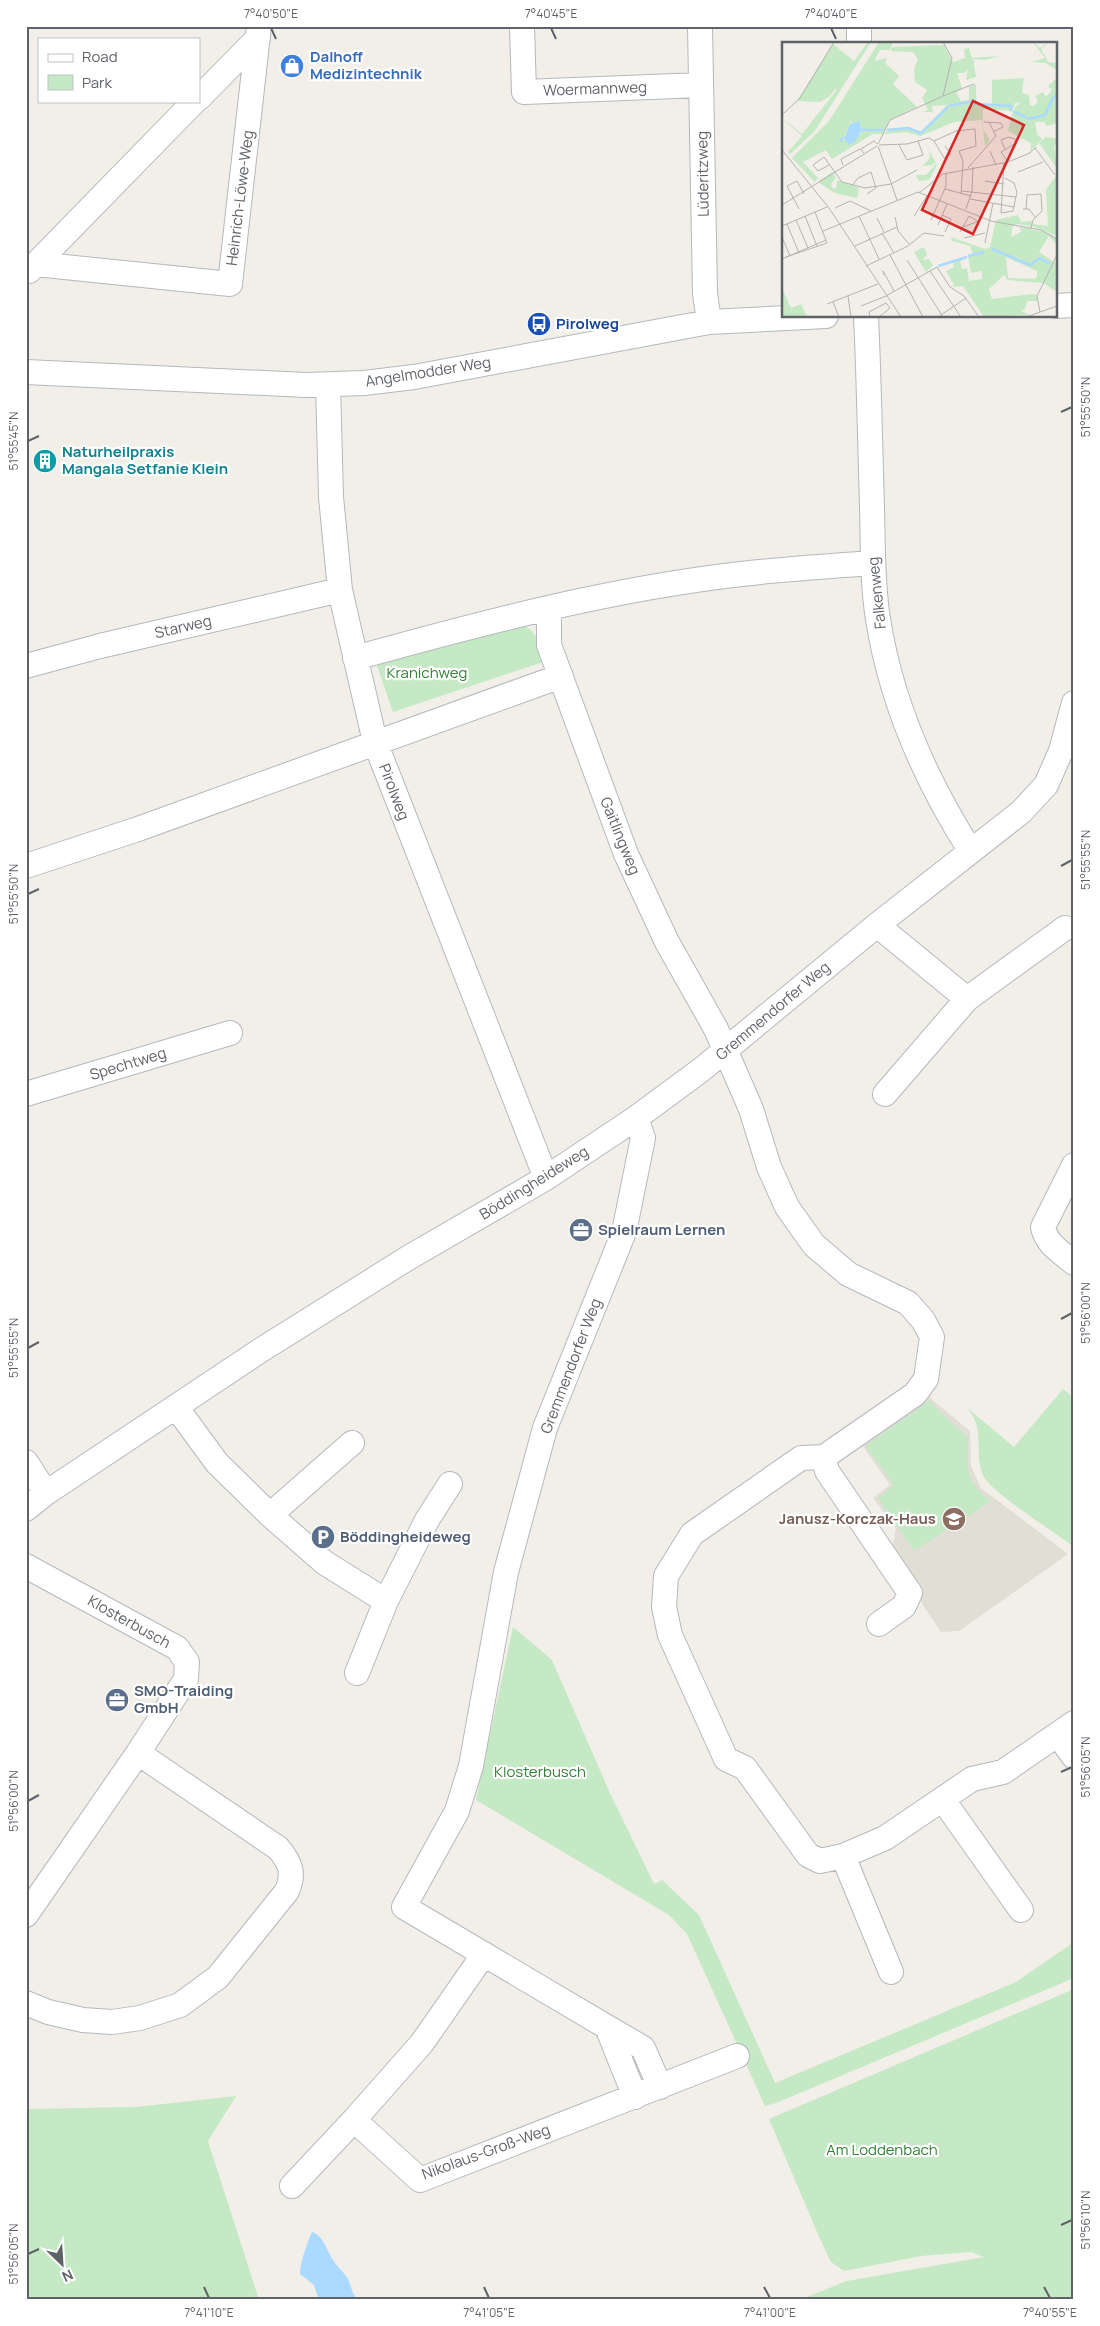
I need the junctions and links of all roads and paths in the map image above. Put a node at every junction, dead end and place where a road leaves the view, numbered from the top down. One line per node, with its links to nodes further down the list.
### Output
1 (522, 26): 6 (street, Woermannweg)
2 (700, 26): 6 (street, Lüderitzweg)
3 (859, 26): 5 (street)
4 (258, 32): 7 (street, Heinrich-Löwe-Weg); 9 (street, Heinrich-Löwe-Weg)
5 (859, 42)
6 (701, 85): 14 (street, Lüderitzweg)
7 (200, 97)
8 (194, 102): 9 (street, Heinrich-Löwe-Weg)
9 (31, 269)
10 (1074, 305): 11 (street)
11 (1058, 306)
12 (787, 318): 14 (street, Angelmodder Weg)
13 (866, 318): 17 (street, Falkenweg)
14 (709, 322): 16 (street, Angelmodder Weg)
15 (26, 372): 16 (street, Angelmodder Weg)
16 (328, 385): 18 (street, Pirolweg)
17 (873, 562): 19 (street); 25 (street, Falkenweg)
18 (340, 590): 20 (street, Pirolweg); 21 (street, Starweg)
19 (549, 609): 20 (street); 22 (street, Gaitlingweg)
20 (355, 658): 24 (street, Pirolweg)
21 (26, 666)
22 (561, 676): 24 (street); 31 (street, Gaitlingweg)
23 (1074, 703): 25 (street, Gremmendorfer Weg)
24 (375, 742): 26 (street); 36 (street, Pirolweg)
25 (970, 850): 27 (street, Gremmendorfer Weg)
26 (26, 866)
27 (877, 925): 29 (street); 31 (street, Gremmendorfer Weg)
28 (1066, 928): 29 (street)
29 (967, 999): 33 (street)
30 (230, 1033): 32 (street, Spechtweg)
31 (725, 1052): 34 (street, Gremmendorfer Weg); 40 (street, Gaitlingweg)
32 (26, 1094)
33 (885, 1094)
34 (636, 1118): 36 (street, Böddingheideweg); 57 (street, Gremmendorfer Weg)
35 (1074, 1165): 37 (street)
36 (546, 1178): 38 (street, Böddingheideweg)
37 (1074, 1263)
38 (176, 1408): 43 (street, Böddingheideweg); 45 (street)
39 (352, 1442): 45 (street)
40 (824, 1457): 48 (street); 54 (street)
41 (26, 1462): 43 (street)
42 (450, 1484): 47 (street)
43 (46, 1492): 44 (street, Böddingheideweg)
44 (26, 1509)
45 (270, 1515): 47 (street)
46 (26, 1566): 51 (street, Klosterbusch)
47 (386, 1601): 49 (street)
48 (879, 1624)
49 (357, 1673)
50 (1066, 1729): 52 (street); 53 (street)
51 (138, 1753): 56 (street, Klosterbusch); 59 (street)
52 (1074, 1757)
53 (943, 1800): 54 (street); 55 (street)
54 (843, 1856): 58 (street)
55 (1021, 1910)
56 (26, 1915)
57 (484, 1954): 60 (street); 64 (street)
58 (891, 1972)
59 (26, 2003)
60 (607, 2027): 62 (street); 63 (street)
61 (737, 2056): 62 (street, Nikolaus-Groß-Weg)
62 (660, 2087): 63 (street, Nikolaus-Groß-Weg)
63 (636, 2097): 64 (street, Nikolaus-Groß-Weg)
64 (354, 2120): 65 (street)
65 (292, 2186)

